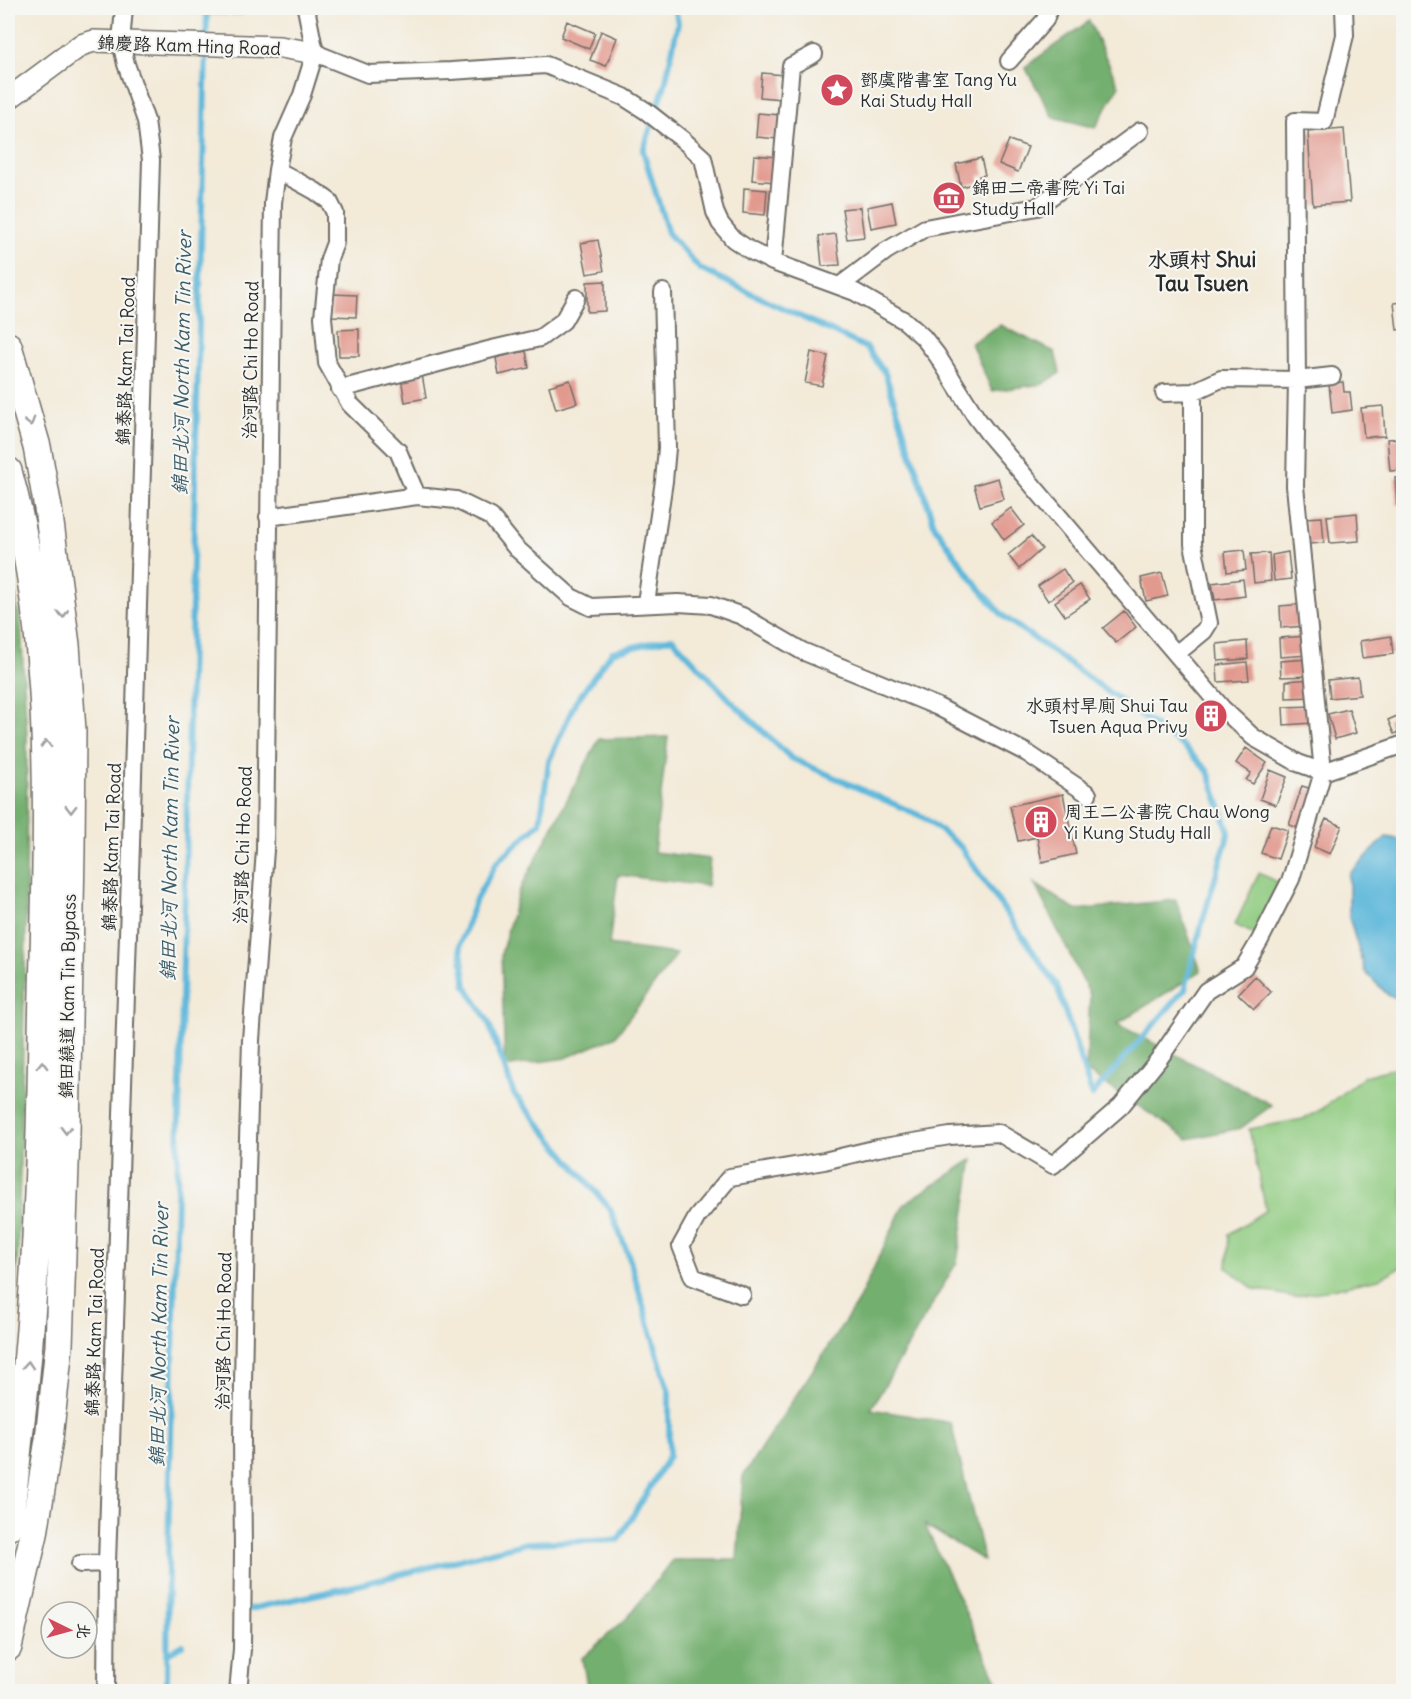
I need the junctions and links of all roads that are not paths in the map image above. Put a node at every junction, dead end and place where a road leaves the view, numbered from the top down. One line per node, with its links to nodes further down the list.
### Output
1 (124, 8): 5 (street, 錦泰路 Kam Tai Road)
2 (306, 8): 6 (street, 治河路 Chi Ho Road)
3 (1049, 8): 8 (street)
4 (1344, 8): 18 (street)
5 (121, 42): 6 (street, 錦慶路 Kam Hing Road); 9 (street, 錦慶路 Kam Hing Road); 32 (street, 錦泰路 Kam Tai Road)
6 (315, 53): 11 (street, 治河路 Chi Ho Road); 12 (street)
7 (814, 54): 12 (street)
8 (1009, 61)
9 (8, 99)
10 (1140, 131): 13 (street)
11 (277, 170): 19 (street); 24 (street, 治河路 Chi Ho Road)
12 (773, 262): 13 (street)
13 (841, 285): 26 (street)
14 (663, 291): 25 (street)
15 (576, 298): 19 (street)
16 (8, 346): 34 (main road, 錦田繞道 Kam Tin Bypass, one-way to 34)
17 (1332, 376): 18 (street)
18 (1297, 380): 20 (street); 28 (street)
19 (340, 388): 23 (street)
20 (1193, 392): 21 (street); 26 (street)
21 (1164, 393)
22 (8, 471): 31 (main road, 錦田繞道 Kam Tin Bypass, one-way to 22)
23 (417, 496): 24 (street); 25 (street)
24 (268, 517): 36 (street, 治河路 Chi Ho Road)
25 (646, 603): 29 (street)
26 (1176, 654): 28 (street)
27 (1404, 744): 28 (street)
28 (1323, 771): 30 (street)
29 (1088, 794)
30 (742, 1294)
31 (8, 1527)
32 (107, 1563): 33 (street); 35 (street, 錦泰路 Kam Tai Road)
33 (80, 1564)
34 (8, 1647)
35 (106, 1692)
36 (238, 1692)

